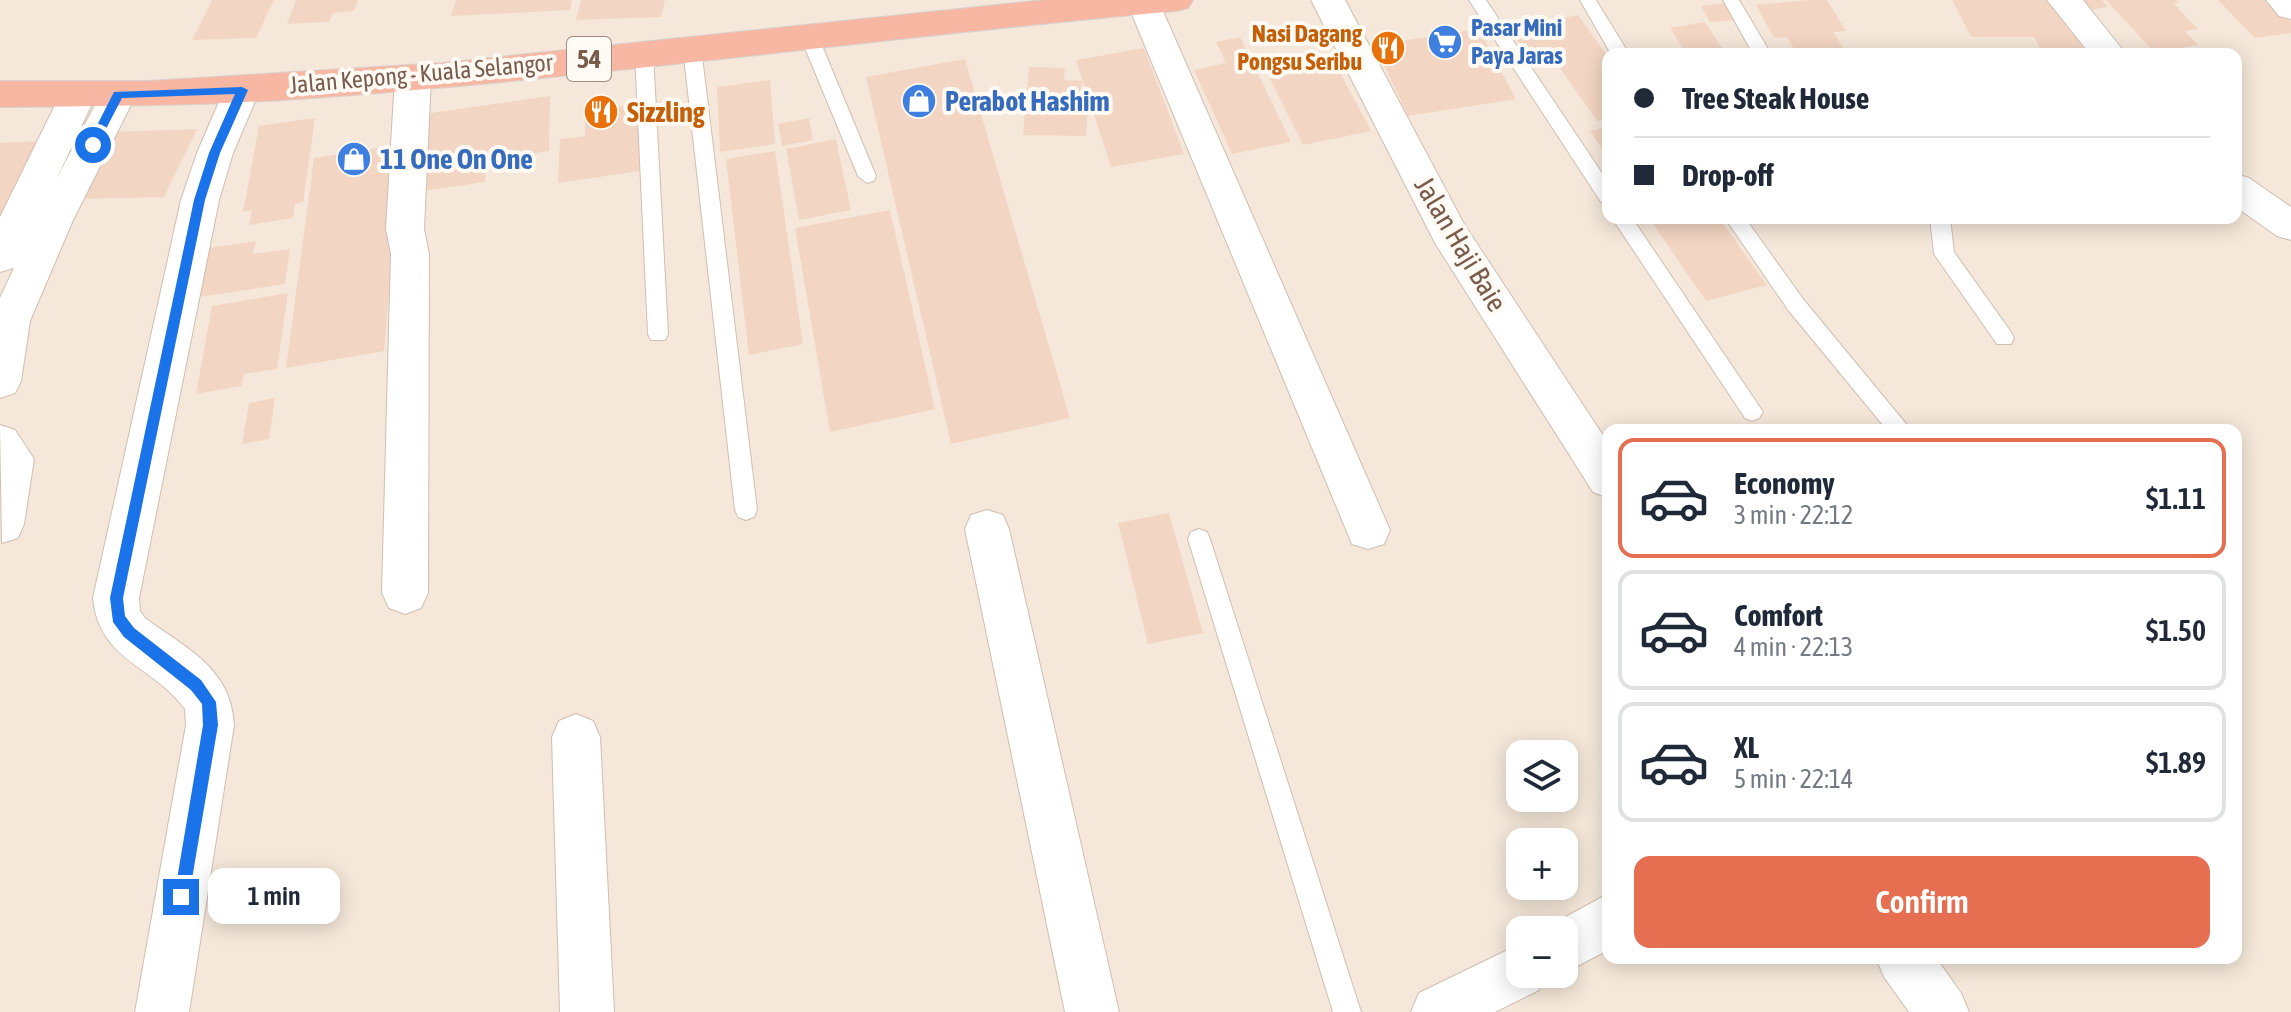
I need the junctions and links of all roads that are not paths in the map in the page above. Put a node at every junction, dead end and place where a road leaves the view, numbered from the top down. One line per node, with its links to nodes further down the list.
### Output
1 (1328, 0): 34 (street, Jalan Haji Baie)
2 (1477, 0): 21 (lane)
3 (1588, 0): 11 (lane)
4 (1731, 0): 12 (lane)
5 (2064, 0): 13 (street)
6 (2283, 0): 8 (street)
7 (1159, 1): 9 (highway, Jalan Kepong - Kuala Selangor / 54); 38 (street)
8 (2291, 8)
9 (809, 36): 10 (highway, Jalan Kepong - Kuala Selangor / 54); 20 (lane)
10 (692, 48): 14 (highway, Jalan Kepong - Kuala Selangor / 54); 36 (lane)
11 (1616, 48)
12 (1759, 48)
13 (2104, 48)
14 (644, 53): 15 (highway, Jalan Kepong - Kuala Selangor / 54); 28 (lane)
15 (413, 77): 16 (highway, Jalan Kepong - Kuala Selangor / 54); 40 (street)
16 (242, 90): 19 (highway, Jalan Kepong - Kuala Selangor / 54); 46 (street)
17 (0, 94): 18 (highway, Jalan Kepong - Kuala Selangor / 54)
18 (78, 95): 19 (highway, Jalan Kepong - Kuala Selangor / 54); 27 (street)
19 (118, 95): 30 (street)
20 (867, 176)
21 (1602, 188)
22 (2242, 192): 26 (street)
23 (1626, 224): 31 (lane)
24 (1739, 224): 32 (lane)
25 (1941, 224): 29 (lane)
26 (2291, 226)
27 (0, 257)
28 (658, 334)
29 (2004, 338)
30 (0, 381)
31 (1752, 412)
32 (1895, 424)
33 (0, 443): 35 (street)
34 (1602, 470)
35 (3, 507)
36 (746, 510)
37 (987, 529): 48 (street)
38 (1368, 530)
39 (1199, 539): 49 (lane)
40 (405, 593)
41 (576, 737): 47 (street)
42 (1602, 924): 43 (street)
43 (1578, 938)
44 (1907, 964): 51 (street)
45 (1506, 978): 50 (street)
46 (162, 1012)
47 (587, 1012)
48 (1092, 1012)
49 (1347, 1012)
50 (1438, 1012)
51 (1942, 1012)

